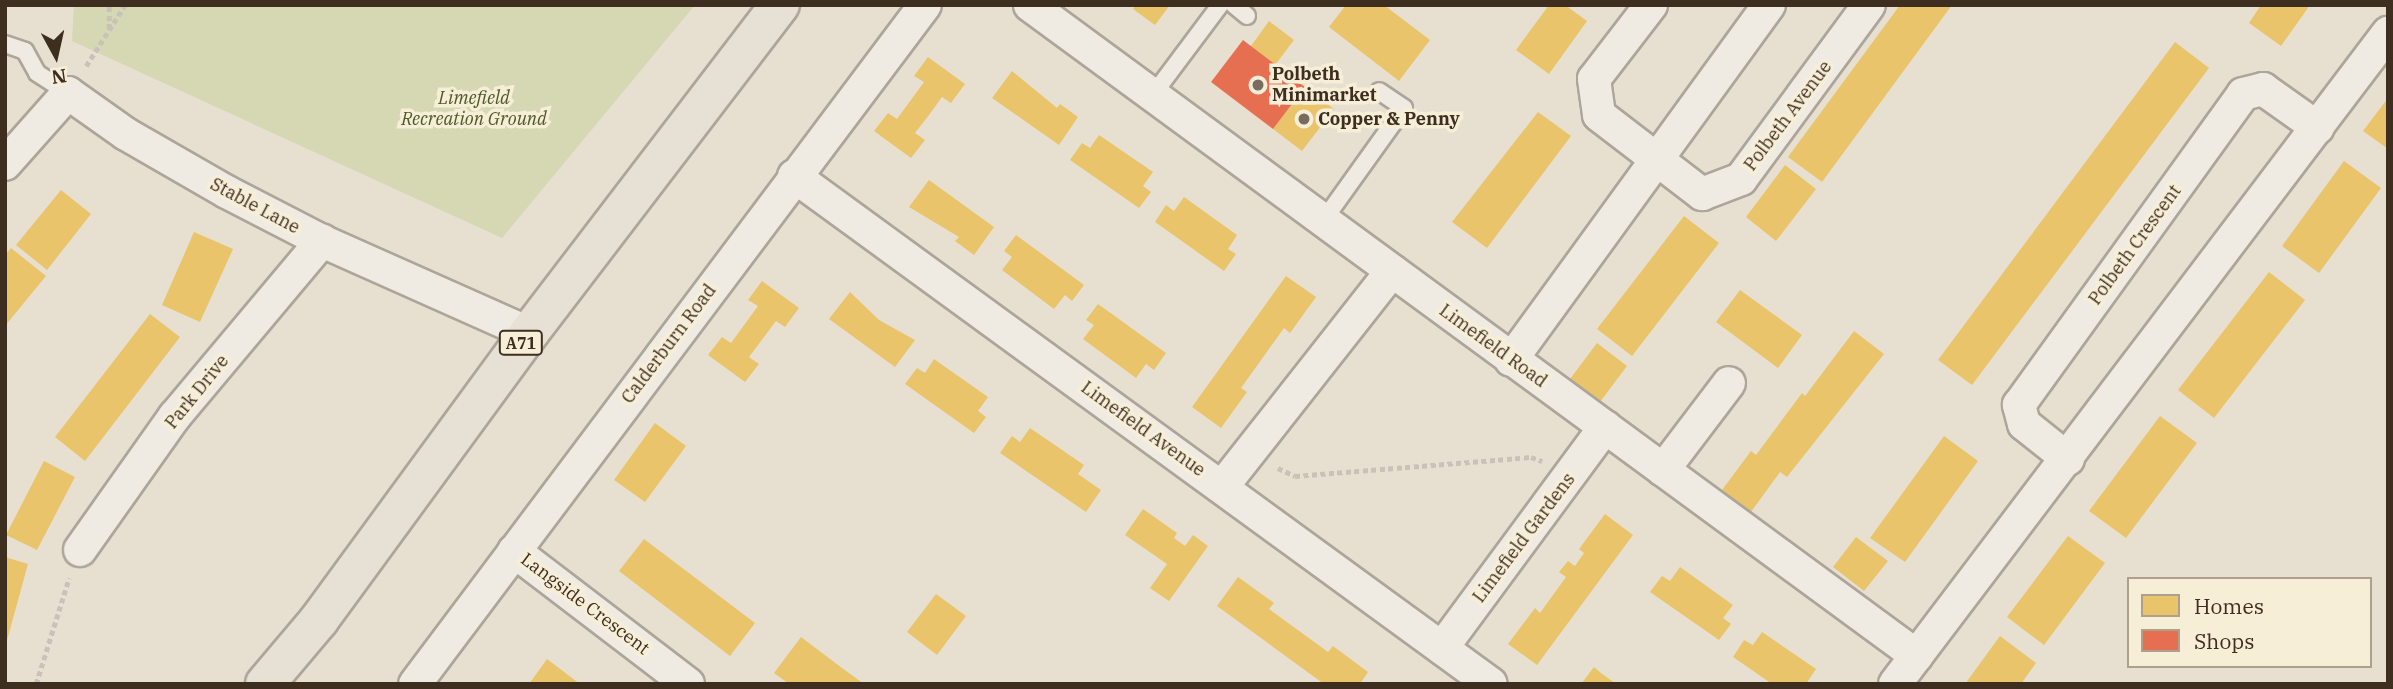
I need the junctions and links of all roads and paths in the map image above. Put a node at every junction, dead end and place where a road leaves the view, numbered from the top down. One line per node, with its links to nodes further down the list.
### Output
1 (109, 5): 10 (path)
2 (125, 5): 10 (path)
3 (780, 5): 23 (main road, A71)
4 (925, 5): 19 (street, Calderburn Road)
5 (1030, 5): 15 (street, Limefield Road)
6 (1220, 5): 15 (lane)
7 (1651, 5): 17 (street, Polbeth Avenue)
8 (1769, 5): 17 (street)
9 (1869, 5): 17 (street, Polbeth Avenue)
10 (109, 30): 14 (path)
11 (2388, 33): 16 (street)
12 (5, 44): 14 (lane, Stable Lane)
13 (1380, 91): 20 (lane)
14 (68, 93): 18 (street); 21 (street, Stable Lane)
15 (1152, 96): 20 (street, Limefield Road)
16 (2318, 128): 28 (street); 28 (street, Polbeth Crescent)
17 (1656, 158): 24 (street)
18 (5, 164)
19 (794, 176): 31 (street, Limefield Avenue); 33 (street, Calderburn Road)
20 (1323, 221): 22 (street, Limefield Road)
21 (322, 240): 23 (street, Stable Lane); 32 (street, Park Drive)
22 (1392, 271): 24 (street, Limefield Road); 27 (street)
23 (529, 333): 37 (main road, A71)
24 (1511, 360): 26 (street, Limefield Road)
25 (1729, 383): 29 (street)
26 (1605, 427): 29 (street, Limefield Road); 30 (street, Limefield Gardens)
27 (1248, 454): 30 (path); 31 (street)
28 (2068, 459): 35 (street)
29 (1663, 470): 35 (street, Limefield Road)
30 (1573, 471): 34 (street, Limefield Gardens)
31 (1222, 487): 34 (street, Limefield Avenue)
32 (80, 550): 36 (path)
33 (514, 551): 38 (street, Calderburn Road); 39 (street, Langside Crescent)
34 (1442, 648): 40 (street, Limefield Avenue)
35 (1917, 656): 41 (street)
36 (36, 684)
37 (265, 684)
38 (415, 684)
39 (688, 684)
40 (1491, 684)
41 (1895, 684)

